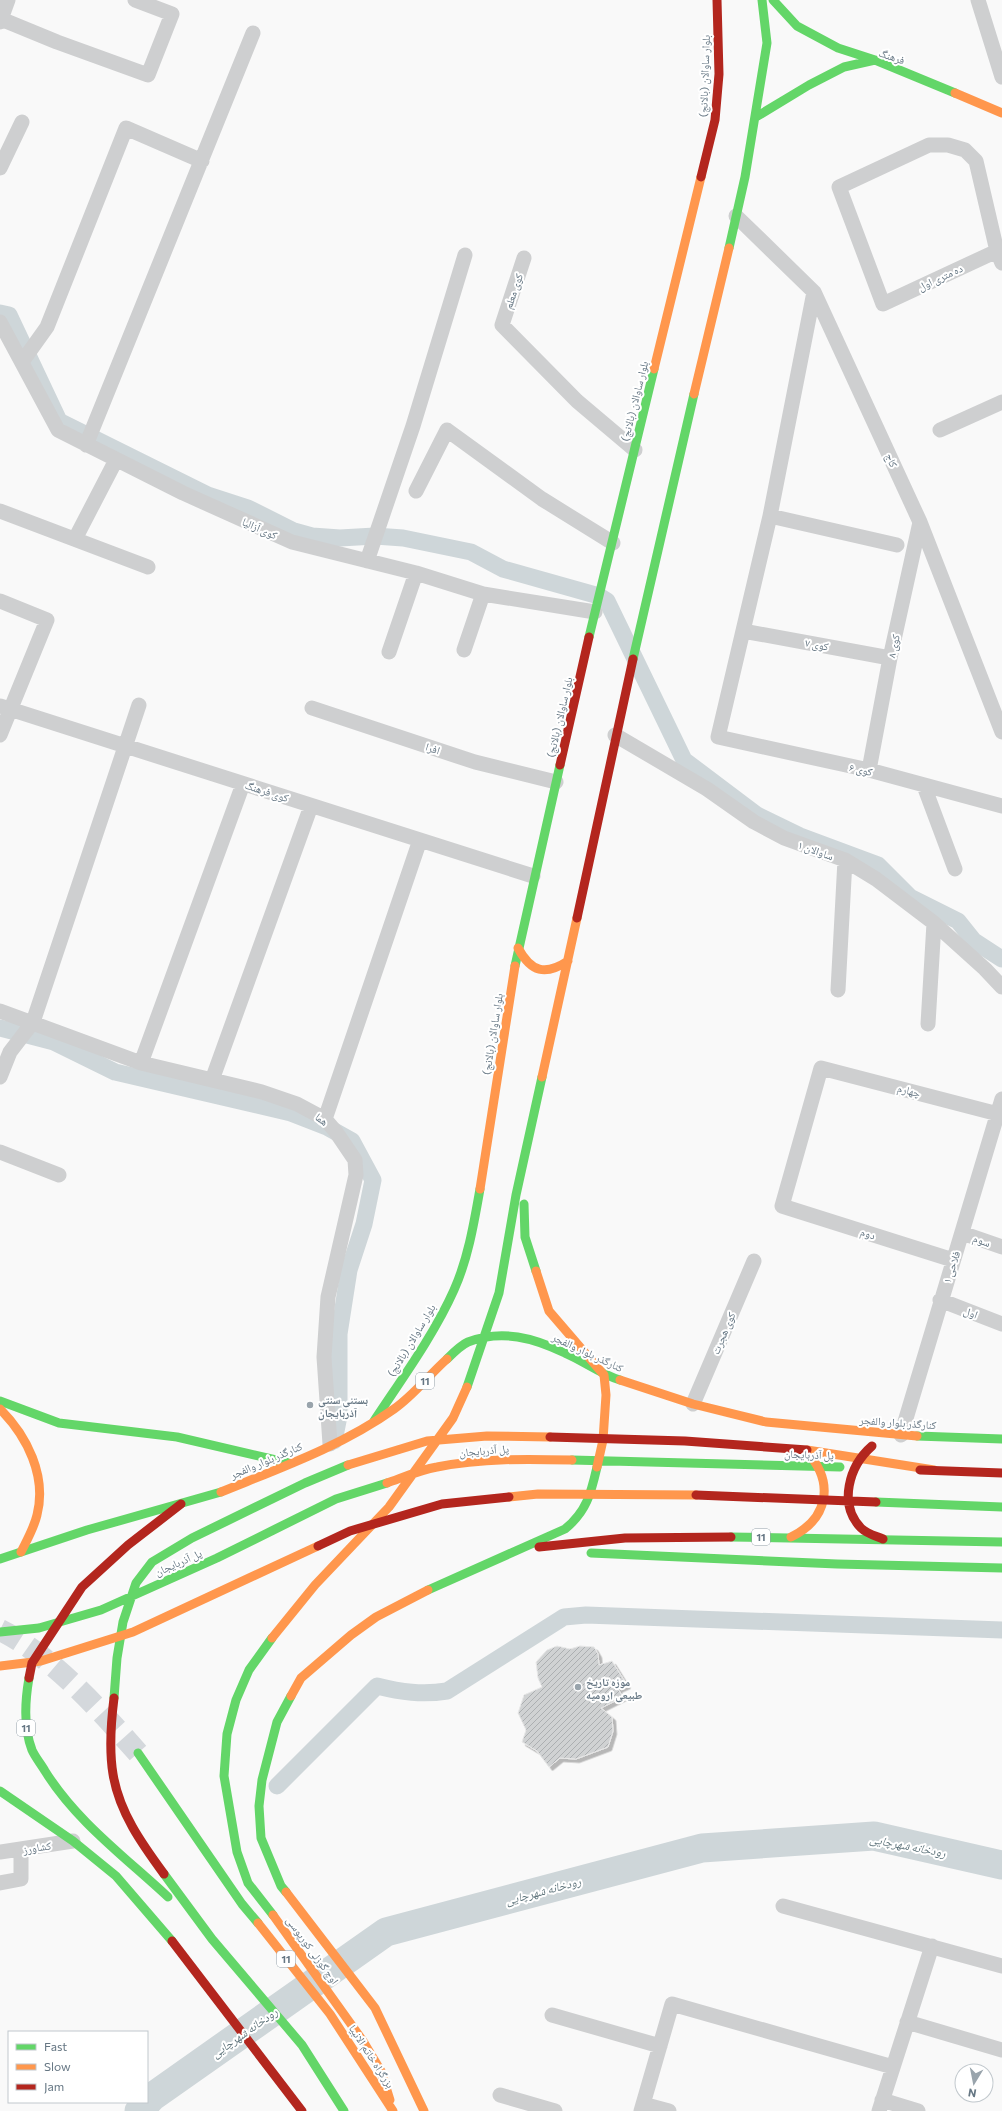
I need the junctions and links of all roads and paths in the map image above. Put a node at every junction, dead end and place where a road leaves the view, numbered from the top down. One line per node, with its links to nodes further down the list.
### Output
1 (8, 0): 7 (street)
2 (135, 0): 7 (street)
3 (717, 0): 26 (main road, بلوار ساوالان (بالانج))
4 (762, 0): 12 (main road)
5 (773, 0): 9 (main road)
6 (978, 0): 10 (street)
7 (0, 21)
8 (253, 33): 14 (street)
9 (875, 60): 11 (main road, فرهنگ); 12 (main road, فرهنگ)
10 (1002, 77)
11 (1002, 113)
12 (756, 117): 16 (main road)
13 (22, 122): 15 (street)
14 (202, 161): 22 (street); 25 (street)
15 (0, 168)
16 (736, 216): 20 (street, کاج); 50 (main road)
17 (1000, 254): 17 (street, ده متری اول)
18 (465, 255): 35 (street)
19 (524, 258): 26 (street, کوی معلم)
20 (814, 292): 30 (street); 31 (street, کاج)
21 (2, 331): 22 (street, کوی آزالیا)
22 (22, 362): 25 (street, کوی آزالیا)
23 (1002, 402): 24 (street)
24 (940, 430)
25 (86, 445): 27 (street, کوی آزالیا)
26 (635, 450): 33 (main road, بلوار ساوالان (بالانج))
27 (116, 460): 32 (street); 35 (street, کوی آزالیا)
28 (416, 491): 33 (street)
29 (0, 511): 32 (street)
30 (770, 516): 34 (street); 41 (street)
31 (920, 522): 44 (street, کوی ۸); 48 (street, کاج)
32 (75, 540): 36 (street)
33 (613, 542): 40 (main road, بلوار ساوالان (بالانج))
34 (897, 546)
35 (367, 561): 37 (street, کوی آزالیا)
36 (148, 567)
37 (416, 573): 38 (street, کوی آزالیا); 43 (street)
38 (483, 594): 40 (street, کوی آزالیا); 42 (street)
39 (0, 601): 46 (street)
40 (595, 612): 53 (main road, بلوار ساوالان (بالانج))
41 (744, 631): 44 (street, کوی ۷); 52 (street, کوی ۶)
42 (464, 650)
43 (389, 652)
44 (890, 658): 52 (street, کوی ۸)
45 (139, 705): 51 (street)
46 (5, 708): 49 (street); 51 (street, کوی فرهنگ)
47 (312, 708): 53 (street, افرا)
48 (1002, 732)
49 (0, 735)
50 (615, 735): 59 (street, ساوالان ۱); 64 (main road)
51 (125, 746): 54 (street, کوی فرهنگ); 68 (street)
52 (869, 770): 55 (street, کوی ۶)
53 (556, 782): 61 (main road, بلوار ساوالان (بالانج))
54 (243, 784): 56 (street, کوی فرهنگ); 70 (street)
55 (924, 786): 57 (street, کوی ۶); 60 (street)
56 (311, 806): 58 (street, کوی فرهنگ); 72 (street)
57 (1002, 806)
58 (420, 840): 61 (street, کوی فرهنگ); 74 (street)
59 (845, 860): 62 (street, ساوالان ۱); 66 (street)
60 (954, 869)
61 (533, 876): 63 (main road, بلوار ساوالان (بالانج))
62 (934, 923): 65 (street, ساوالان ۱); 69 (street)
63 (518, 948): 64 (main road); 89 (main road, بلوار ساوالان (بالانج))
64 (568, 962): 76 (main road)
65 (1002, 987)
66 (838, 990)
67 (0, 1011): 68 (street, هما)
68 (33, 1022): 70 (street, هما); 71 (street)
69 (928, 1024)
70 (141, 1063): 72 (street, هما)
71 (0, 1077)
72 (212, 1080): 74 (street, هما)
73 (1000, 1109): 78 (street, چهارم); 79 (street, فلاحی ۱)
74 (325, 1119): 93 (street, هما)
75 (0, 1152): 77 (street)
76 (523, 1162): 85 (main road); 123 (main road, اوچ گوزلی کورپوسی)
77 (59, 1175)
78 (782, 1206): 81 (street, دوم)
79 (962, 1233): 80 (street, سوم); 81 (street, فلاحی ۱)
80 (1002, 1247)
81 (953, 1260): 83 (street, فلاحی ۱)
82 (754, 1261): 87 (street, کوی هجرت)
83 (940, 1300): 84 (street, اول); 91 (street, فلاحی ۱)
84 (1002, 1324)
85 (604, 1375): 87 (main road, کنارگذر بلوار والفجر / 11); 89 (main road, کنارگذر بلوار والفجر / 11); 102 (main road)
86 (0, 1401): 94 (main road)
87 (692, 1404): 90 (main road, کنارگذر بلوار والفجر / 11)
88 (0, 1409): 103 (main road)
89 (374, 1421): 93 (main road, کنارگذر بلوار والفجر / 11)
90 (766, 1422): 91 (main road, کنارگذر بلوار والفجر / 11); 99 (main road, 11)
91 (901, 1436): 92 (main road, کنارگذر بلوار والفجر / 11); 100 (main road)
92 (1002, 1439)
93 (330, 1444): 94 (main road, کنارگذر بلوار والفجر / 11)
94 (289, 1464): 97 (main road, کنارگذر بلوار والفجر / 11)
95 (934, 1470): 96 (main road, پل آذربایجان); 106 (main road, پل آذربایجان); 116 (main road)
96 (1002, 1473)
97 (181, 1504): 103 (main road, کنارگذر بلوار والفجر / 11); 116 (main road, 11)
98 (1002, 1507): 107 (main road)
99 (791, 1537): 100 (main road, 11); 102 (main road, 11)
100 (889, 1540): 101 (main road, 11)
101 (1002, 1542)
102 (520, 1549): 105 (main road); 114 (main road, 11)
103 (21, 1552): 104 (main road, کنارگذر بلوار والفجر / 11)
104 (0, 1559)
105 (1002, 1568)
106 (0, 1632)
107 (0, 1666)
108 (138, 1753): 132 (main road, بزرگراه خاتم الانبیا / 11)
109 (0, 1791): 110 (main road)
110 (73, 1841): 111 (street, کشاورز); 130 (main road)
111 (22, 1850): 112 (street, کشاورز); 113 (street)
112 (0, 1852)
113 (0, 1882)
114 (281, 1886): 119 (main road); 133 (main road)
115 (783, 1906): 117 (street)
116 (212, 1939): 131 (main road, 11)
117 (932, 1946): 118 (street); 121 (street)
118 (1002, 1966)
119 (365, 2011)
120 (552, 2015): 124 (street)
121 (907, 2022): 125 (street); 126 (street)
122 (367, 2028): 123 (main road)
123 (363, 2041): 132 (main road, اوچ گوزلی کورپوسی)
124 (660, 2046): 126 (street); 129 (street)
125 (1002, 2050)
126 (893, 2067): 128 (street)
127 (500, 2095): 134 (street)
128 (881, 2106): 136 (street)
129 (642, 2107): 135 (street)
130 (302, 2111)
131 (344, 2111)
132 (393, 2111)
133 (424, 2111)
134 (555, 2111)
135 (668, 2111)
136 (918, 2111)

